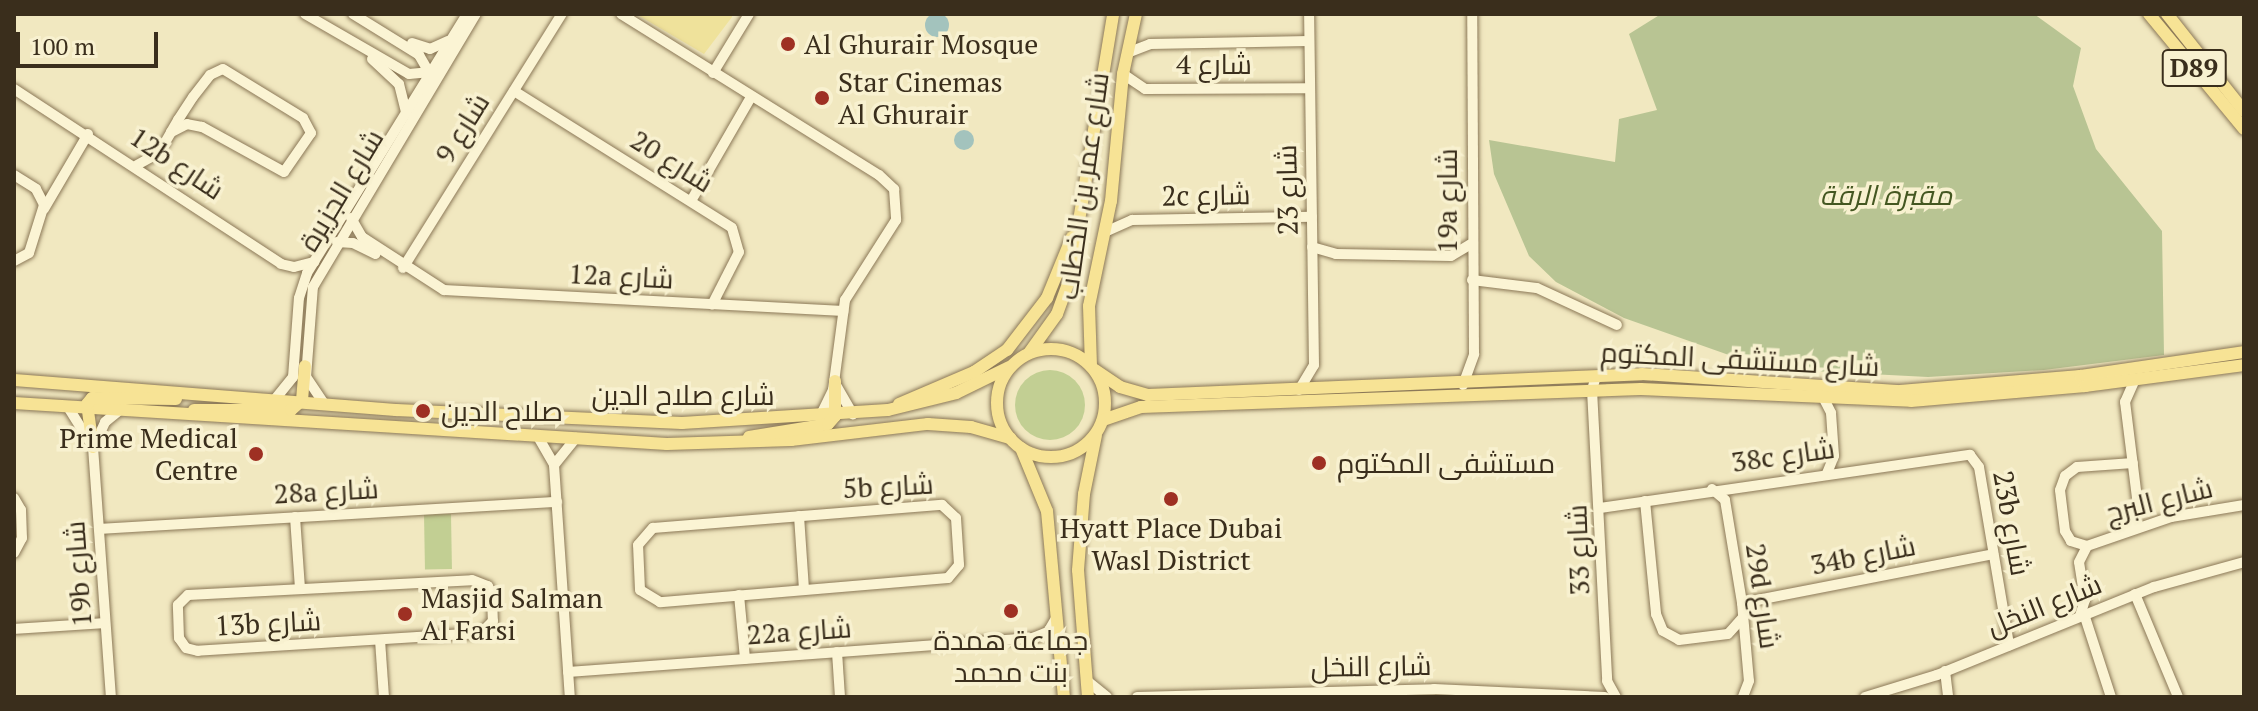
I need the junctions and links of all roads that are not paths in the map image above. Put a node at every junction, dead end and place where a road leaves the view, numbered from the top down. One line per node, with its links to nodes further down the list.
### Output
1 (305, 14): 18 (street)
2 (314, 14): 3 (street)
3 (354, 14): 15 (street)
4 (467, 14): 16 (street, شارع الجزيرة)
5 (476, 14): 20 (street, شارع الجزيرة)
6 (562, 14): 26 (street, شارع 9)
7 (621, 14): 22 (street)
8 (749, 14): 22 (street)
9 (1113, 14): 44 (main road, شارع عمر بن الخطاب)
10 (1136, 14): 19 (main road, شارع عمر بن الخطاب)
11 (1309, 14): 17 (street, شارع 23)
12 (1472, 14): 49 (street, 19a شارع)
13 (2149, 14): 32 (main road, D89)
14 (2167, 14): 29 (main road, D89)
15 (371, 25): 16 (street); 21 (street)
16 (453, 37): 21 (street, شارع الجزيرة)
17 (1309, 41): 19 (street); 24 (street, شارع 23)
18 (353, 42): 21 (street); 30 (street)
19 (1127, 53): 23 (main road, شارع عمر بن الخطاب)
20 (444, 67): 21 (street); 35 (street, شارع الجزيرة)
21 (431, 73): 30 (street, شارع الجزيرة); 35 (street)
22 (713, 73): 28 (street)
23 (1123, 74): 24 (street, شارع 4); 47 (main road, شارع عمر بن الخطاب)
24 (1310, 88): 45 (street, شارع 23)
25 (14, 89): 34 (street, 12b شارع)
26 (514, 91): 42 (street, شارع 20); 53 (street, شارع 9)
27 (193, 97): 31 (street); 31 (street); 33 (street)
28 (751, 97): 42 (street); 56 (street)
29 (2244, 111)
30 (406, 113): 52 (street, شارع الجزيرة)
31 (202, 127): 33 (street)
32 (2244, 129)
33 (171, 132): 36 (street)
34 (88, 134): 37 (street, 12b شارع); 40 (street)
35 (393, 151): 46 (street, شارع الجزيرة)
36 (159, 153): 37 (street); 39 (street)
37 (137, 165): 39 (street, 12b شارع)
38 (14, 175): 41 (street)
39 (161, 181): 52 (street, 12b شارع)
40 (56, 184): 41 (street); 43 (street)
41 (36, 189): 43 (street)
42 (691, 201): 55 (street, شارع 20)
43 (43, 211): 51 (street)
44 (1082, 212): 59 (main road, شارع عمر بن الخطاب); 85 (main road)
45 (1312, 217): 47 (street, 2c شارع); 50 (street, شارع 23)
46 (351, 218): 48 (street, شارع الجزيرة); 53 (street, 12a شارع)
47 (1105, 232): 64 (main road, شارع عمر بن الخطاب)
48 (337, 242): 53 (street, 12a شارع); 62 (street, شارع الجزيرة)
49 (1471, 244): 50 (street); 54 (street, 19a شارع)
50 (1312, 247): 60 (street, شارع 23)
51 (14, 261)
52 (314, 262): 76 (street, شارع الجزيرة)
53 (403, 268): 55 (street, 12a شارع)
54 (1472, 280): 57 (street); 70 (street, 19a شارع)
55 (712, 305): 56 (street, 12a شارع)
56 (843, 311): 68 (street)
57 (1617, 325)
58 (2244, 352): 65 (main road, شارع مستشفى المكتوم)
59 (1029, 353): 63 (main road); 64 (main road)
60 (1314, 365): 71 (street); 72 (street)
61 (2244, 365): 67 (main road, شارع مستشفى المكتوم)
62 (305, 366): 78 (main road); 79 (street, شارع الجزيرة)
63 (1009, 367): 85 (main road, شارع صلاح الدين); 94 (main road)
64 (1093, 368): 71 (main road, شارع مستشفى المكتوم); 91 (main road)
65 (1596, 376): 70 (main road, شارع مستشفى المكتوم); 73 (street, شارع 33)
66 (14, 380): 74 (main road, شارع صلاح الدين)
67 (2135, 380): 69 (main road, شارع مستشفى المكتوم); 80 (street)
68 (835, 381): 87 (street); 88 (main road); 89 (street)
69 (2105, 384): 77 (main road, شارع مستشفى المكتوم); 80 (street)
70 (1463, 385): 72 (main road, شارع مستشفى المكتوم)
71 (1299, 390): 72 (main road, شارع مستشفى المكتوم)
72 (1332, 390)
73 (1596, 390): 75 (main road, شارع مستشفى المكتوم); 91 (main road, شارع مستشفى المكتوم); 112 (street, شارع 33)
74 (210, 394): 76 (main road, شارع صلاح الدين); 83 (main road)
75 (1823, 397): 77 (main road, شارع مستشفى المكتوم); 90 (street)
76 (276, 398): 78 (main road, شارع صلاح الدين)
77 (1844, 398): 90 (street)
78 (302, 400): 79 (main road, شارع صلاح الدين); 86 (main road)
79 (323, 402): 89 (main road, شارع صلاح الدين)
80 (2125, 402): 100 (street)
81 (14, 403): 82 (main road, شارع صلاح الدين)
82 (68, 407): 83 (main road, شارع صلاح الدين); 96 (street, 19b شارع)
83 (87, 408): 84 (main road, شارع صلاح الدين); 96 (main road)
84 (120, 410): 86 (main road, شارع صلاح الدين); 96 (street)
85 (888, 410): 87 (main road, شارع صلاح الدين)
86 (179, 414): 92 (main road, شارع صلاح الدين)
87 (853, 414): 88 (main road, شارع صلاح الدين)
88 (835, 416): 89 (main road, شارع صلاح الدين); 95 (main road)
89 (820, 417)
90 (1832, 419): 98 (street)
91 (1100, 426): 97 (main road); 142 (main road)
92 (537, 435): 93 (main road, شارع صلاح الدين); 101 (street)
93 (576, 438): 95 (main road, شارع صلاح الدين); 101 (street)
94 (1010, 438): 95 (main road, شارع صلاح الدين); 97 (main road)
95 (740, 443)
96 (93, 447): 116 (street, 19b شارع)
97 (1021, 448): 131 (main road)
98 (1834, 456): 102 (street); 103 (street)
99 (1973, 457): 102 (street, 38c شارع); 120 (street, 23b شارع)
100 (2133, 463): 111 (street); 118 (street)
101 (554, 465): 109 (street)
102 (1847, 470): 103 (street, 38c شارع)
103 (1827, 473): 104 (street, 38c شارع)
104 (1734, 486): 105 (street, 38c شارع); 107 (street)
105 (1712, 489): 107 (street); 108 (street, 38c شارع)
106 (14, 498): 119 (street)
107 (1725, 500): 127 (street, 29d شارع)
108 (1645, 501): 112 (street, 38c شارع); 130 (street)
109 (557, 502): 114 (street, 28a شارع); 140 (street)
110 (2244, 505): 115 (street, شارع البرج)
111 (2138, 506): 115 (street); 117 (street)
112 (1600, 508): 143 (street, شارع 33)
113 (799, 516): 123 (street); 123 (street, 5b شارع); 126 (street, 5b شارع)
114 (295, 517): 116 (street, 28a شارع); 122 (street, 13b شارع)
115 (2156, 521): 117 (street, شارع البرج)
116 (99, 529): 132 (street, 19b شارع)
117 (2130, 529): 118 (street, شارع البرج)
118 (2087, 546): 124 (street)
119 (14, 553)
120 (1993, 554): 127 (street, 34b شارع); 136 (street, 23b شارع)
121 (2244, 562): 125 (street, شارع النخل)
122 (300, 589): 135 (street, 13b شارع); 135 (street, 13b شارع)
123 (804, 590): 126 (street, 5b شارع)
124 (2085, 594): 128 (street); 129 (street)
125 (2135, 594): 128 (street, شارع النخل); 160 (street)
126 (739, 595): 139 (street)
127 (1742, 603): 130 (street, 29d شارع)
128 (2102, 606): 129 (street, شارع النخل)
129 (2082, 615): 136 (street, شارع النخل); 159 (street)
130 (1744, 616): 156 (street, 29d شارع)
131 (1056, 618): 134 (street); 138 (main road)
132 (105, 623): 133 (street); 146 (street, 19b شارع)
133 (14, 629)
134 (1033, 638): 137 (street, 22a شارع); 138 (street)
135 (380, 640): 147 (street)
136 (2009, 645): 141 (street, شارع النخل)
137 (837, 652): 139 (street, 22a شارع); 149 (street)
138 (1059, 654): 150 (main road)
139 (745, 659): 140 (street, 22a شارع)
140 (568, 672): 148 (street)
141 (1941, 673): 157 (street, شارع النخل); 158 (street)
142 (1086, 680): 151 (main road); 152 (street)
143 (1607, 681): 145 (street); 155 (street, شارع 33)
144 (1434, 693): 145 (street, شارع النخل); 153 (street, شارع النخل)
145 (1596, 696): 154 (street, شارع النخل)
146 (111, 697)
147 (384, 697)
148 (570, 697)
149 (840, 697)
150 (1064, 697)
151 (1088, 697)
152 (1107, 697)
153 (1137, 697)
154 (1605, 697)
155 (1616, 697)
156 (1743, 697)
157 (1865, 697)
158 (1948, 697)
159 (2111, 697)
160 (2178, 697)

